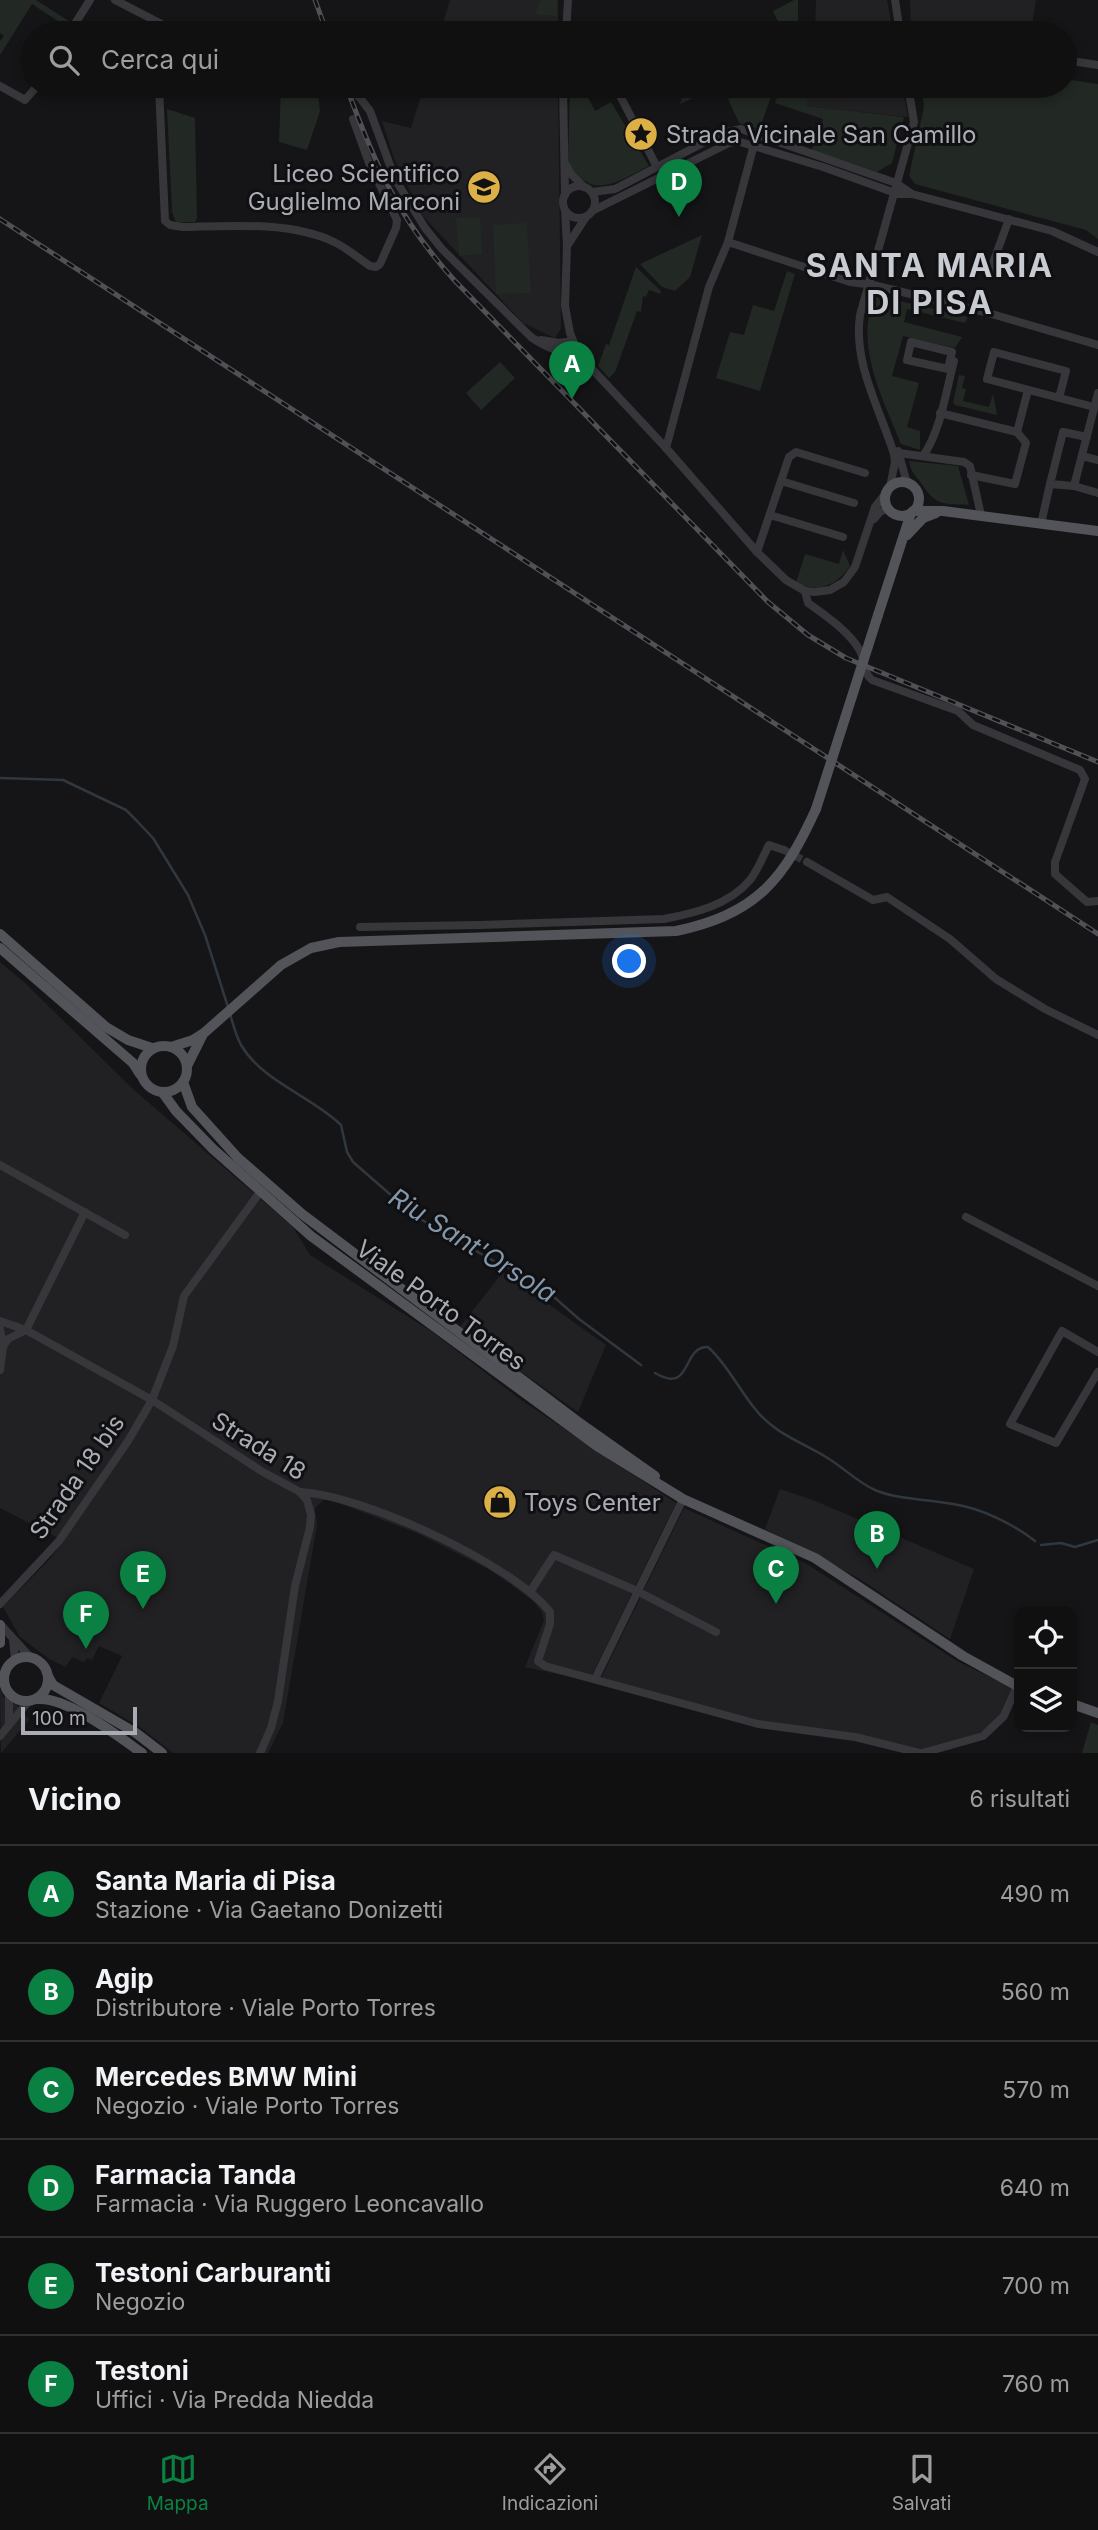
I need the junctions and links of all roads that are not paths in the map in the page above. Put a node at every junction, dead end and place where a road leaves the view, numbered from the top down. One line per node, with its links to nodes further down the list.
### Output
1 (90, 0): 5 (street)
2 (115, 0): 6 (street)
3 (568, 0): 7 (street)
4 (897, 0): 8 (street)
5 (77, 21)
6 (155, 21)
7 (567, 21)
8 (899, 21)
9 (1077, 62): 10 (street)
10 (1098, 65)
11 (0, 86): 12 (street)
12 (26, 98)
13 (160, 98): 18 (street)
14 (360, 98): 36 (street)
15 (563, 98): 21 (street)
16 (621, 98): 22 (street)
17 (910, 98): 23 (street)
18 (353, 119)
19 (757, 135): 20 (street); 22 (street); 23 (street)
20 (754, 145): 25 (street); 29 (street); 31 (street)
21 (564, 161): 24 (street); 27 (street)
22 (657, 167): 24 (street)
23 (897, 183): 25 (street); 26 (street)
24 (588, 190): 27 (street); 29 (street)
25 (896, 193): 26 (street); 35 (street)
26 (912, 194): 30 (street)
27 (565, 195): 28 (street)
28 (565, 210): 29 (street); 32 (street)
29 (589, 214): 32 (street)
30 (1009, 219): 33 (street); 34 (street)
31 (728, 242): 35 (street); 49 (street)
32 (567, 246): 37 (street)
33 (1098, 252)
34 (990, 271)
35 (869, 284): 38 (street); 46 (street)
36 (531, 337): 37 (street); 39 (street)
37 (572, 341): 39 (street)
38 (1098, 345)
39 (579, 355): 49 (street)
40 (950, 360): 40 (street); 45 (street)
41 (1028, 390): 43 (street); 43 (street); 47 (street)
42 (1098, 393): 44 (street)
43 (1059, 398): 44 (street)
44 (1094, 407): 48 (street)
45 (940, 413): 47 (street); 51 (street)
46 (887, 430): 50 (street); 60 (street)
47 (1017, 432): 55 (street)
48 (1087, 437): 52 (street); 58 (street)
49 (666, 447): 74 (street)
50 (899, 453): 51 (street); 57 (street)
51 (923, 456): 55 (street)
52 (1082, 456): 53 (street); 59 (street)
53 (1098, 460)
54 (864, 473): 56 (street)
55 (971, 475): 68 (street)
56 (781, 481): 63 (street); 67 (street)
57 (907, 483): 60 (main road); 62 (main road)
58 (1050, 484): 59 (street); 70 (street)
59 (1074, 486): 61 (street)
60 (888, 490): 64 (main road); 69 (street)
61 (1098, 493)
62 (919, 498): 65 (main road); 66 (main road)
63 (855, 503)
64 (891, 511): 66 (main road); 69 (street); 73 (main road)
65 (943, 511): 66 (main road); 68 (main road); 73 (main road)
66 (912, 512): 73 (main road)
67 (770, 515): 72 (street); 74 (street)
68 (981, 515): 70 (main road)
69 (869, 524): 75 (street)
70 (1041, 524): 71 (main road)
71 (1098, 531)
72 (843, 537)
73 (903, 541): 82 (main road, bridge)
74 (757, 552): 75 (street)
75 (804, 591): 78 (street)
76 (784, 850): 79 (street)
77 (807, 862): 85 (street)
78 (1098, 901)
79 (479, 925): 80 (street); 82 (street)
80 (360, 927)
81 (0, 934): 87 (main road)
82 (475, 938): 84 (main road)
83 (0, 948): 89 (main road)
84 (204, 1032): 86 (main road); 88 (main road)
85 (1098, 1035)
86 (171, 1047): 87 (main road); 88 (main road)
87 (152, 1048): 89 (main road)
88 (187, 1066): 90 (main road)
89 (140, 1074): 91 (main road)
90 (183, 1082): 91 (main road); 108 (main road, Viale Porto Torres)
91 (163, 1093): 93 (main road, Viale Porto Torres)
92 (0, 1165): 94 (street)
93 (260, 1192): 105 (street, Strada 18 bis); 107 (main road, Viale Porto Torres)
94 (85, 1212): 96 (street); 100 (street)
95 (966, 1217): 97 (street)
96 (125, 1235)
97 (1098, 1286)
98 (0, 1321): 100 (street, Strada 18)
99 (0, 1329): 101 (street)
100 (26, 1330): 101 (street); 105 (street, Strada 18)
101 (3, 1347): 103 (street)
102 (1098, 1352): 104 (street)
103 (0, 1370)
104 (1098, 1372)
105 (152, 1401): 106 (street, Strada 18); 111 (street, Strada 18 bis)
106 (300, 1492): 110 (street); 131 (street, Strada 18)
107 (683, 1499): 108 (main road, Viale Porto Torres); 109 (street)
108 (722, 1516): 121 (main road, Viale Porto Torres)
109 (637, 1591): 110 (street); 113 (street); 119 (street)
110 (530, 1592): 119 (street)
111 (0, 1604)
112 (0, 1625): 114 (street); 115 (main road)
113 (716, 1632)
114 (13, 1639): 116 (street); 117 (street)
115 (0, 1643)
116 (31, 1658): 117 (main road); 118 (main road)
117 (8, 1662): 120 (main road)
118 (48, 1678): 124 (main road); 130 (main road)
119 (595, 1679): 132 (street)
120 (2, 1681): 122 (main road)
121 (1014, 1684)
122 (9, 1694): 124 (main road); 127 (street)
123 (1014, 1695): 132 (street)
124 (33, 1700): 127 (street); 129 (main road)
125 (1077, 1706): 126 (main road)
126 (1098, 1713)
127 (9, 1724): 128 (street)
128 (0, 1736)
129 (142, 1753)
130 (162, 1753)
131 (260, 1753)
132 (921, 1753)

